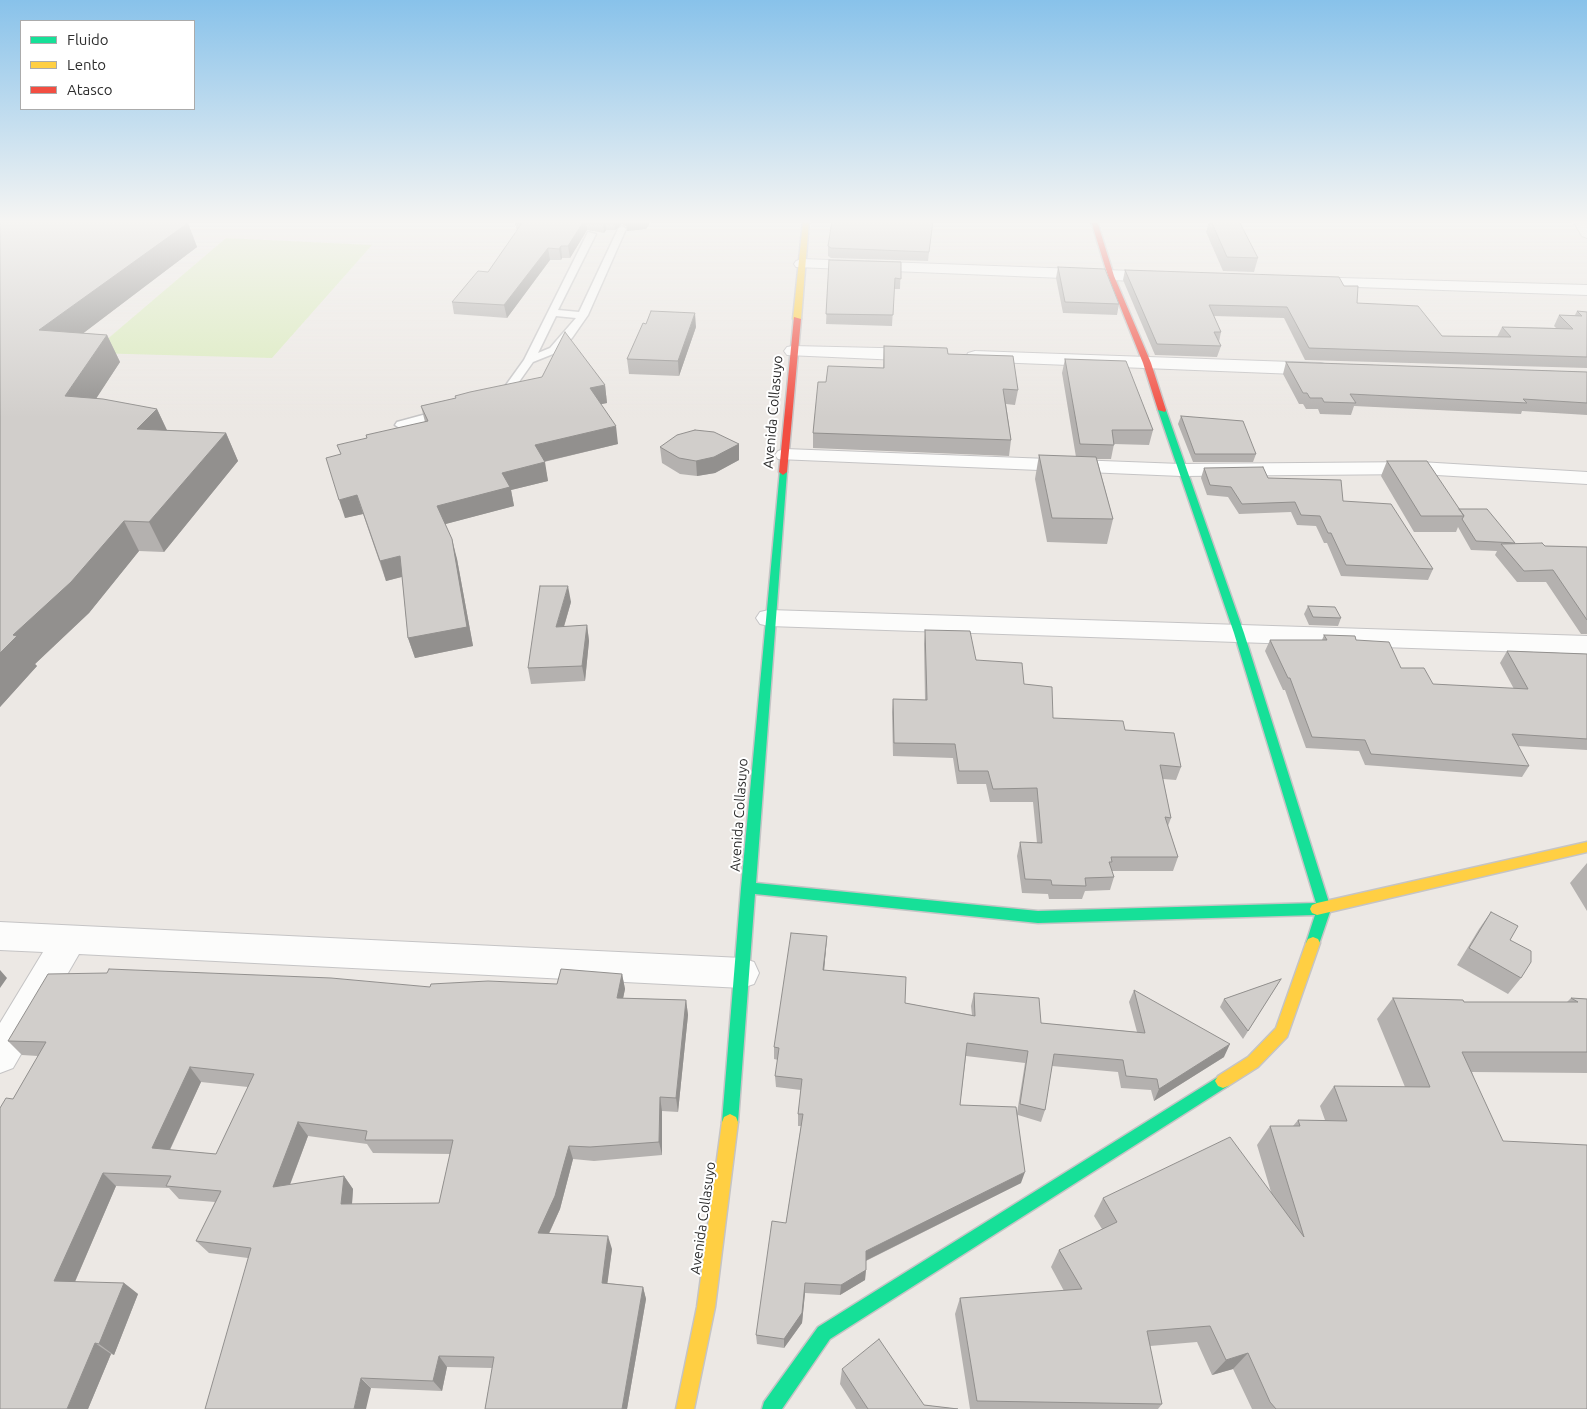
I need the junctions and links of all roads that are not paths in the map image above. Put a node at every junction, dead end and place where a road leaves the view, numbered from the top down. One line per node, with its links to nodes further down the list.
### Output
1 (564, 287): 7 (lane)
2 (596, 287): 8 (lane)
3 (800, 287): 9 (street, Avenida Collasuyo)
4 (1115, 287): 13 (street)
5 (1480, 287): 6 (street)
6 (1587, 290)
7 (551, 313): 8 (lane); 12 (lane)
8 (583, 315): 12 (lane)
9 (793, 351): 10 (street); 18 (street, Avenida Collasuyo)
10 (940, 356)
11 (960, 357): 13 (street)
12 (529, 360): 15 (lane)
13 (1147, 363): 14 (street); 19 (street)
14 (1337, 370)
15 (485, 402)
16 (457, 410): 17 (lane)
17 (402, 424)
18 (785, 455): 19 (street); 21 (street, Avenida Collasuyo)
19 (1181, 470): 20 (street); 22 (street)
20 (1587, 478)
21 (769, 618): 22 (street); 25 (street, Avenida Collasuyo)
22 (1239, 633): 23 (street); 26 (street)
23 (1587, 645)
24 (1587, 847): 26 (street)
25 (748, 888): 26 (street); 29 (street, Avenida Collasuyo)
26 (1324, 909): 32 (street)
27 (0, 936): 28 (street)
28 (69, 940): 29 (street); 30 (street)
29 (742, 973): 31 (street, Avenida Collasuyo)
30 (0, 1056)
31 (685, 1409)
32 (771, 1409)

